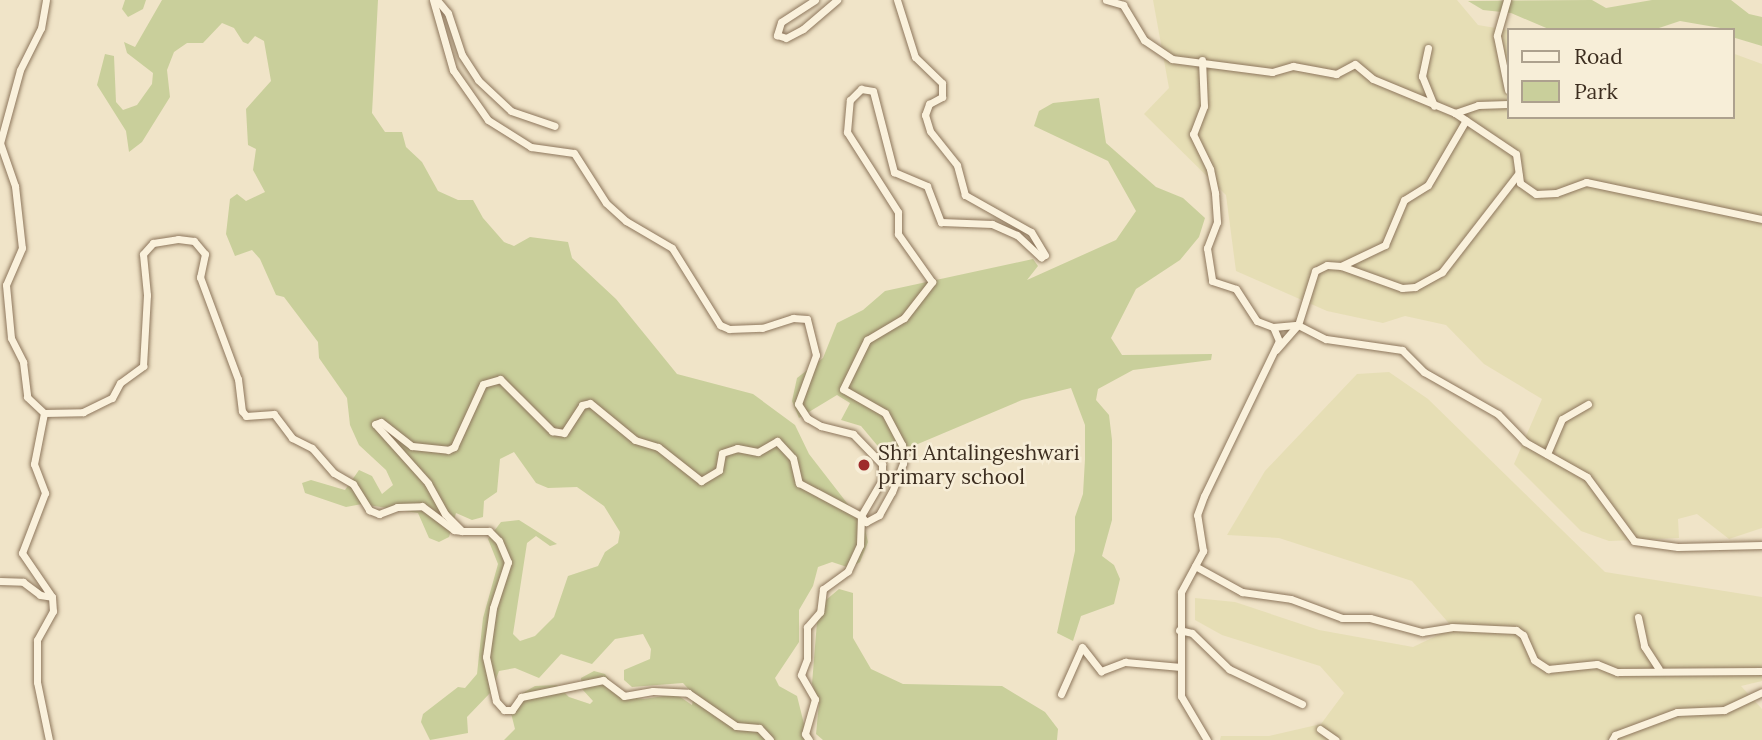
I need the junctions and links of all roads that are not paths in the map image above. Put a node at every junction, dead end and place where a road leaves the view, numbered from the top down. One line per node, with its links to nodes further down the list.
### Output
1 (46, 0): 23 (street)
2 (435, 0): 15 (street); 25 (street)
3 (815, 0): 4 (street)
4 (837, 0)
5 (897, 0): 25 (street)
6 (1106, 0): 9 (street)
7 (1507, 0): 10 (street)
8 (1428, 48): 12 (street)
9 (1202, 60): 12 (street); 20 (street)
10 (1506, 80)
11 (1506, 104): 13 (street)
12 (1434, 106): 13 (street)
13 (1455, 113): 14 (street)
14 (1466, 120): 16 (street); 18 (street)
15 (555, 126)
16 (1518, 174): 17 (street); 18 (street)
17 (1762, 219)
18 (1341, 266): 19 (street)
19 (1298, 325): 20 (street); 21 (street); 24 (street)
20 (1273, 327): 21 (street)
21 (1270, 354): 28 (street)
22 (1588, 404): 24 (street)
23 (44, 413): 26 (street); 30 (street)
24 (1548, 454): 27 (street)
25 (861, 516): 26 (street); 42 (street)
26 (462, 531): 41 (street)
27 (1762, 545)
28 (1195, 566): 32 (street); 34 (street)
29 (0, 581): 30 (street)
30 (52, 597): 40 (street)
31 (1638, 617): 34 (street)
32 (1179, 630): 33 (street); 38 (street)
33 (1181, 667): 37 (street); 43 (street)
34 (1659, 669): 35 (street)
35 (1762, 671)
36 (1762, 692): 45 (street)
37 (1061, 694)
38 (1302, 704)
39 (1320, 729): 44 (street)
40 (48, 740)
41 (770, 740)
42 (809, 740)
43 (1207, 740)
44 (1336, 740)
45 (1612, 740)

